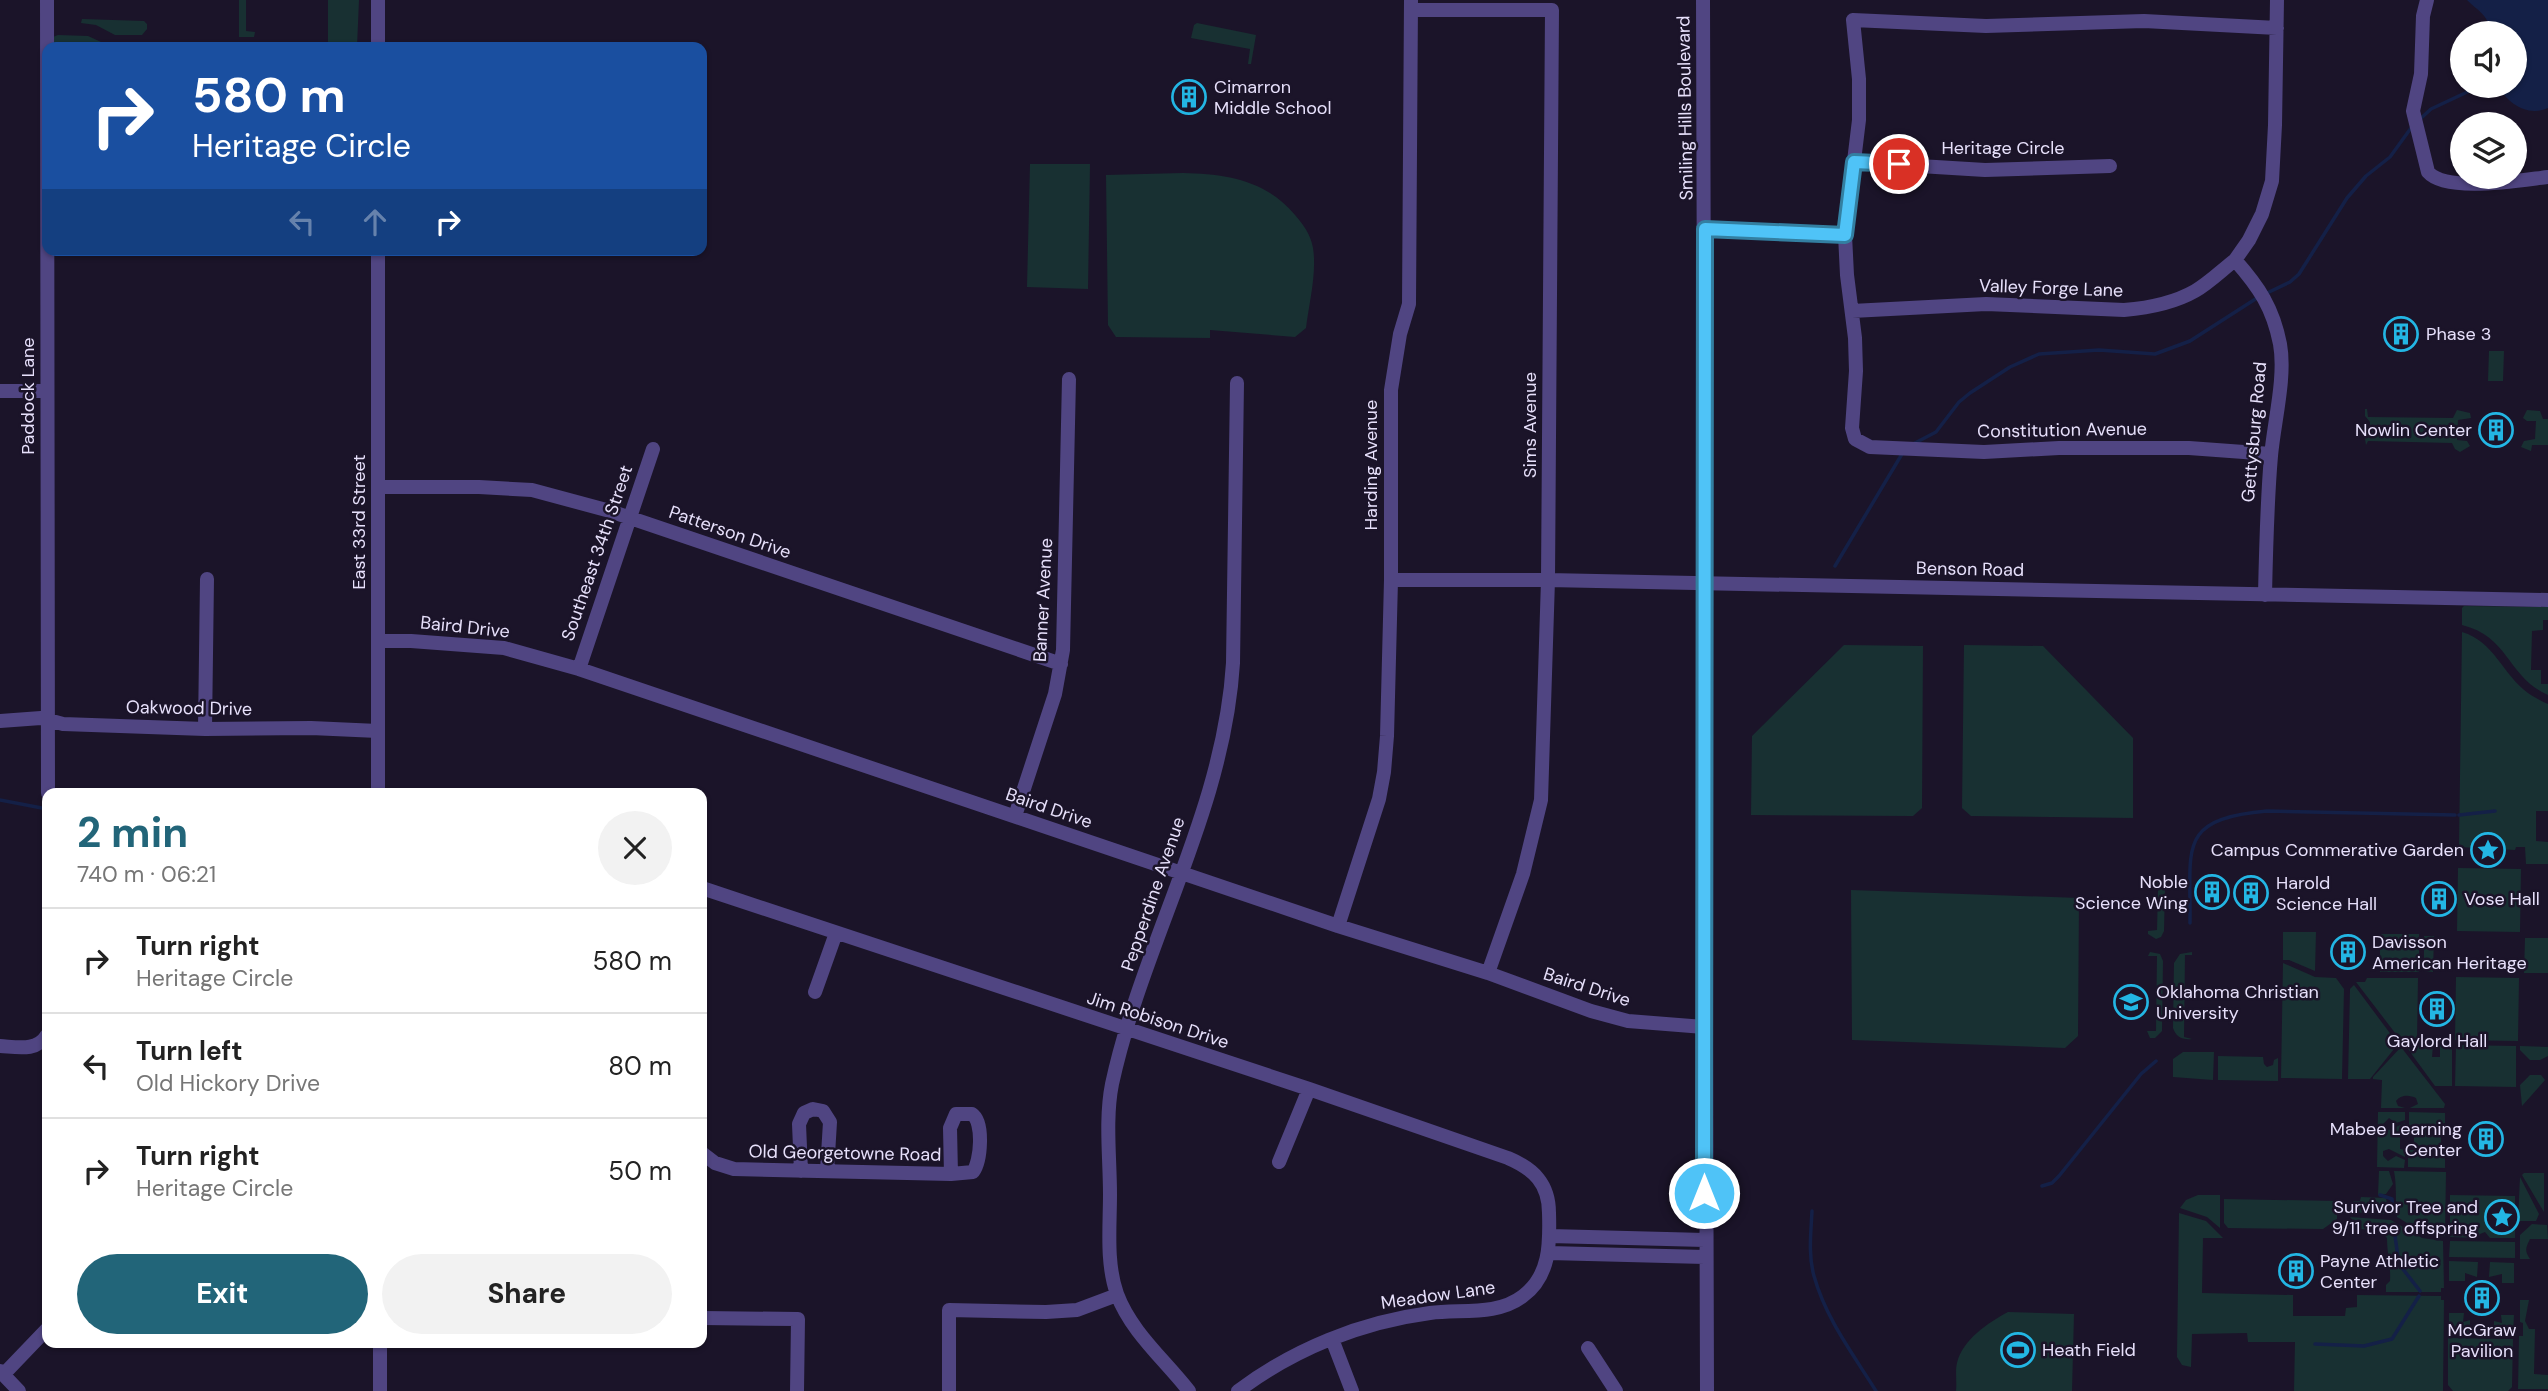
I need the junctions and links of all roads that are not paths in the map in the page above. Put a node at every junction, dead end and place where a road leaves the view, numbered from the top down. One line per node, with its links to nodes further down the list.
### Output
1 (47, 0): 8 (street, Paddock Lane)
2 (378, 0): 9 (street)
3 (1703, 0): 13 (street, Smiling Hills Boulevard)
4 (2277, 0): 7 (street)
5 (2427, 0): 12 (street)
6 (1411, 5): 28 (street, Harding Avenue); 29 (street, Sims Avenue)
7 (2277, 28): 10 (street); 17 (street)
8 (47, 42)
9 (378, 42)
10 (1854, 162): 11 (street, Heritage Circle); 14 (street)
11 (2110, 166)
12 (2548, 177)
13 (1705, 229): 14 (street); 30 (street, Smiling Hills Boulevard)
14 (1845, 235): 18 (street)
15 (47, 256): 22 (street, Paddock Lane)
16 (378, 256): 25 (street, East 33rd Street)
17 (2235, 260): 18 (street, Valley Forge Lane); 24 (street, Gettysburg Road)
18 (1852, 311): 24 (street, Constitution Avenue)
19 (1069, 379): 34 (street, Banner Avenue)
20 (1237, 383): 43 (street, Pepperdine Avenue)
21 (0, 390): 22 (street)
22 (47, 391): 36 (street, Paddock Lane)
23 (653, 449): 26 (street, Southeast 34th Street)
24 (2271, 454): 31 (street, Gettysburg Road)
25 (379, 487): 26 (street, Patterson Drive); 33 (street, East 33rd Street)
26 (629, 518): 34 (street, Patterson Drive); 35 (street, Southeast 34th Street)
27 (208, 579): 38 (street)
28 (1391, 580): 29 (street, Benson Road); 45 (street, Harding Avenue)
29 (1548, 580): 30 (street, Benson Road); 47 (street, Sims Avenue)
30 (1706, 584): 31 (street, Benson Road); 49 (street, Smiling Hills Boulevard)
31 (2265, 595): 32 (street, Benson Road)
32 (2548, 600)
33 (379, 641): 35 (street, Baird Drive); 39 (street, East 33rd Street)
34 (1061, 664): 42 (street, Banner Avenue)
35 (579, 669): 42 (street, Baird Drive)
36 (47, 720): 37 (street, Oakwood Drive); 38 (street, Oakwood Drive); 40 (street, Paddock Lane)
37 (0, 721)
38 (205, 729): 39 (street, Oakwood Drive)
39 (379, 731): 41 (street, East 33rd Street)
40 (48, 788)
41 (378, 788)
42 (1015, 816): 43 (street, Baird Drive)
43 (1181, 873): 45 (street, Baird Drive); 50 (street, Pepperdine Avenue)
44 (707, 890): 46 (street, Jim Robison Drive)
45 (1338, 926): 47 (street, Baird Drive)
46 (836, 933): 48 (street); 50 (street, Jim Robison Drive)
47 (1488, 973): 49 (street, Baird Drive)
48 (815, 992)
49 (1704, 1027): 60 (street, Smiling Hills Boulevard)
50 (1127, 1030): 53 (street, Jim Robison Drive); 63 (street, Pepperdine Avenue)
51 (42, 1040): 52 (street)
52 (0, 1046)
53 (1309, 1089): 55 (street); 59 (street, Jim Robison Drive)
54 (707, 1157): 56 (street, Old Georgetowne Road)
55 (1279, 1162)
56 (801, 1171): 57 (street, Old Georgetowne Road); 57 (street)
57 (827, 1171): 58 (street, Old Georgetowne Road)
58 (951, 1174)
59 (1550, 1236): 60 (street); 61 (street, Jim Robison Drive)
60 (1705, 1240): 62 (street, Smiling Hills Boulevard)
61 (1549, 1253): 62 (street); 66 (street, Meadow Lane)
62 (1705, 1257): 78 (street, Smiling Hills Boulevard)
63 (1117, 1295): 73 (street); 74 (street, Pepperdine Avenue)
64 (707, 1318): 72 (street)
65 (42, 1334): 69 (street)
66 (1332, 1339): 75 (street, Meadow Lane); 76 (street)
67 (380, 1348): 71 (street)
68 (1588, 1348): 77 (street)
69 (2, 1373): 70 (street)
70 (19, 1391)
71 (380, 1391)
72 (797, 1391)
73 (949, 1391)
74 (1189, 1391)
75 (1238, 1391)
76 (1352, 1391)
77 (1616, 1391)
78 (1707, 1391)

